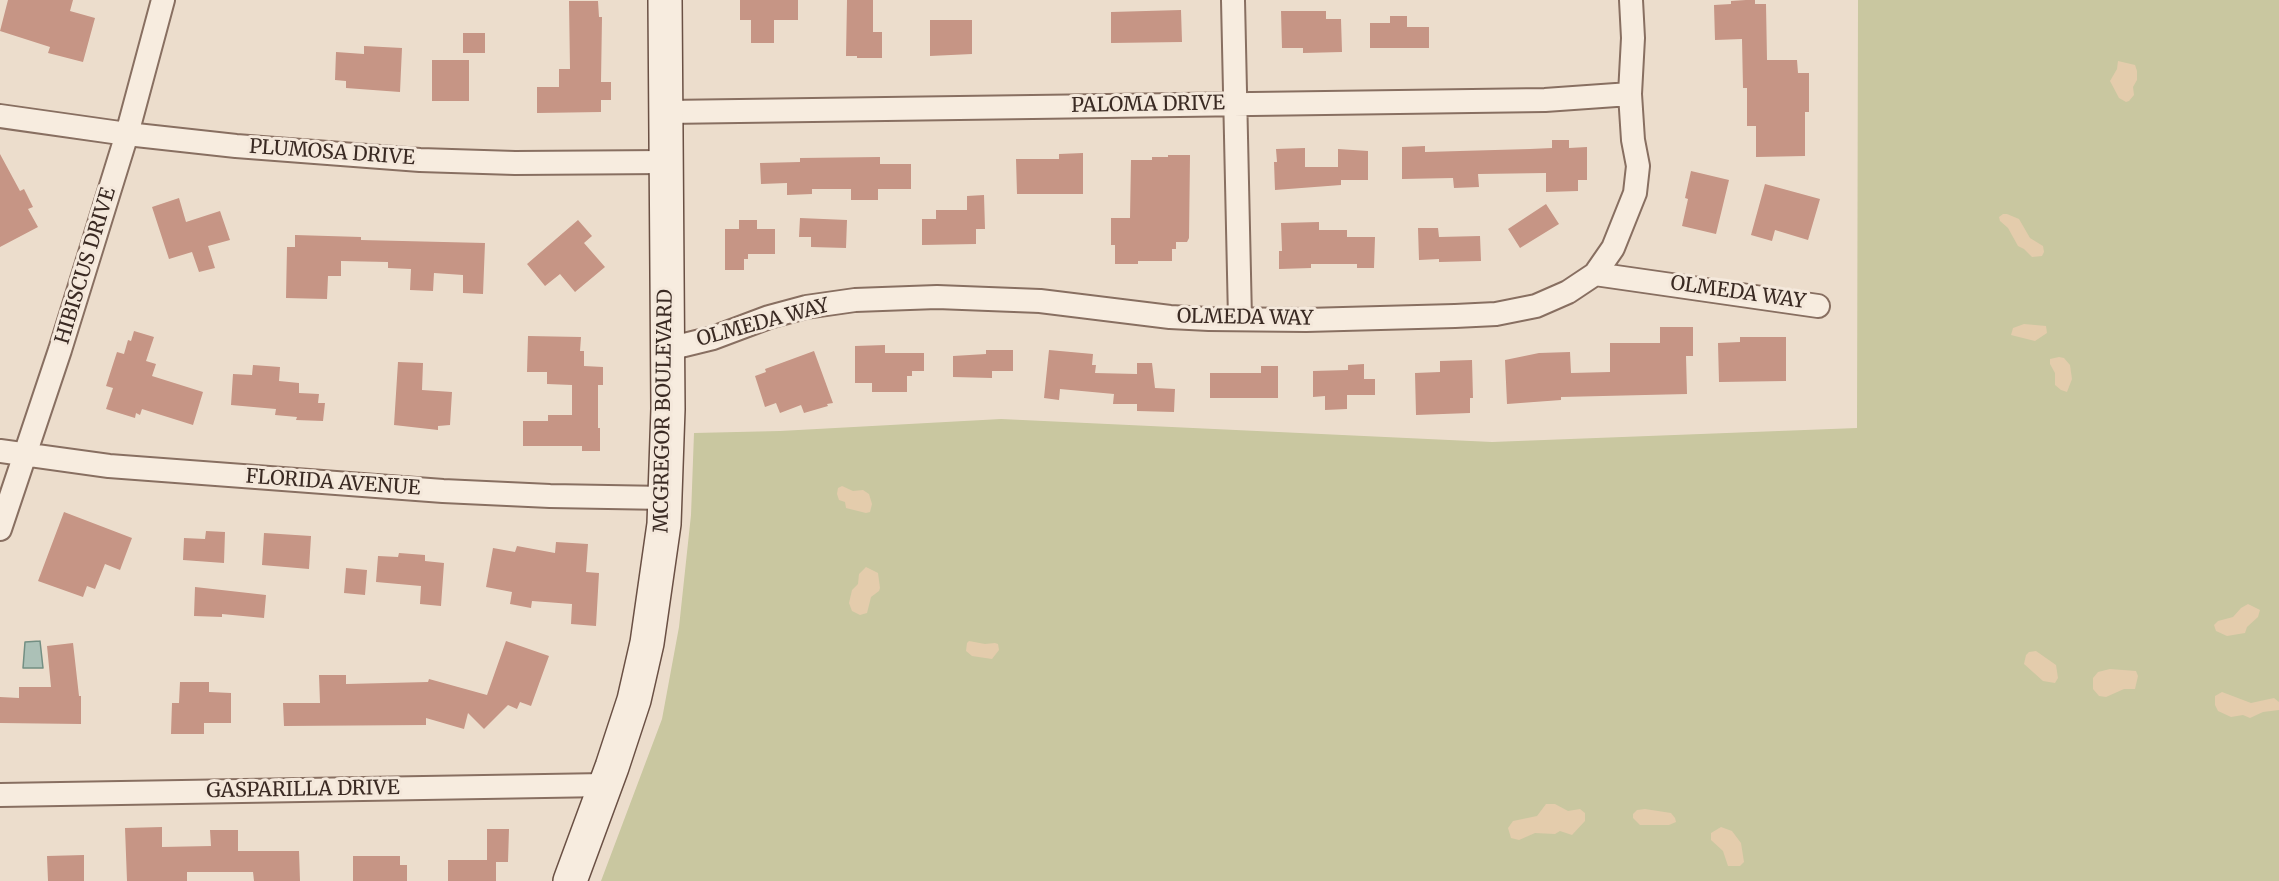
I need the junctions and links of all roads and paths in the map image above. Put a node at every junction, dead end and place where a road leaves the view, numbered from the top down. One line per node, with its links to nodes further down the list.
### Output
1 (163, 0): 9 (street, HIBISCUS DRIVE)
2 (665, 0): 7 (main road, MCGREGOR BOULEVARD)
3 (1233, 0): 6 (street)
4 (1631, 0): 5 (street)
5 (1630, 94): 6 (street, PALOMA DRIVE); 11 (street)
6 (1235, 104): 7 (street, PALOMA DRIVE); 13 (street)
7 (666, 112): 10 (main road, MCGREGOR BOULEVARD)
8 (0, 116): 9 (street, PLUMOSA DRIVE)
9 (127, 134): 10 (street, PLUMOSA DRIVE); 16 (street, HIBISCUS DRIVE)
10 (665, 162): 14 (main road, MCGREGOR BOULEVARD)
11 (1596, 274): 12 (street, OLMEDA WAY); 13 (street, OLMEDA WAY)
12 (1818, 306)
13 (1240, 319): 14 (street, OLMEDA WAY)
14 (668, 349): 17 (main road, MCGREGOR BOULEVARD)
15 (0, 451): 16 (street, FLORIDA AVENUE)
16 (24, 454): 17 (street, FLORIDA AVENUE); 18 (street, HIBISCUS DRIVE)
17 (666, 498): 19 (main road, MCGREGOR BOULEVARD)
18 (0, 529)
19 (605, 785): 20 (street, GASPARILLA DRIVE); 21 (main road, MCGREGOR BOULEVARD)
20 (0, 795)
21 (570, 881)

